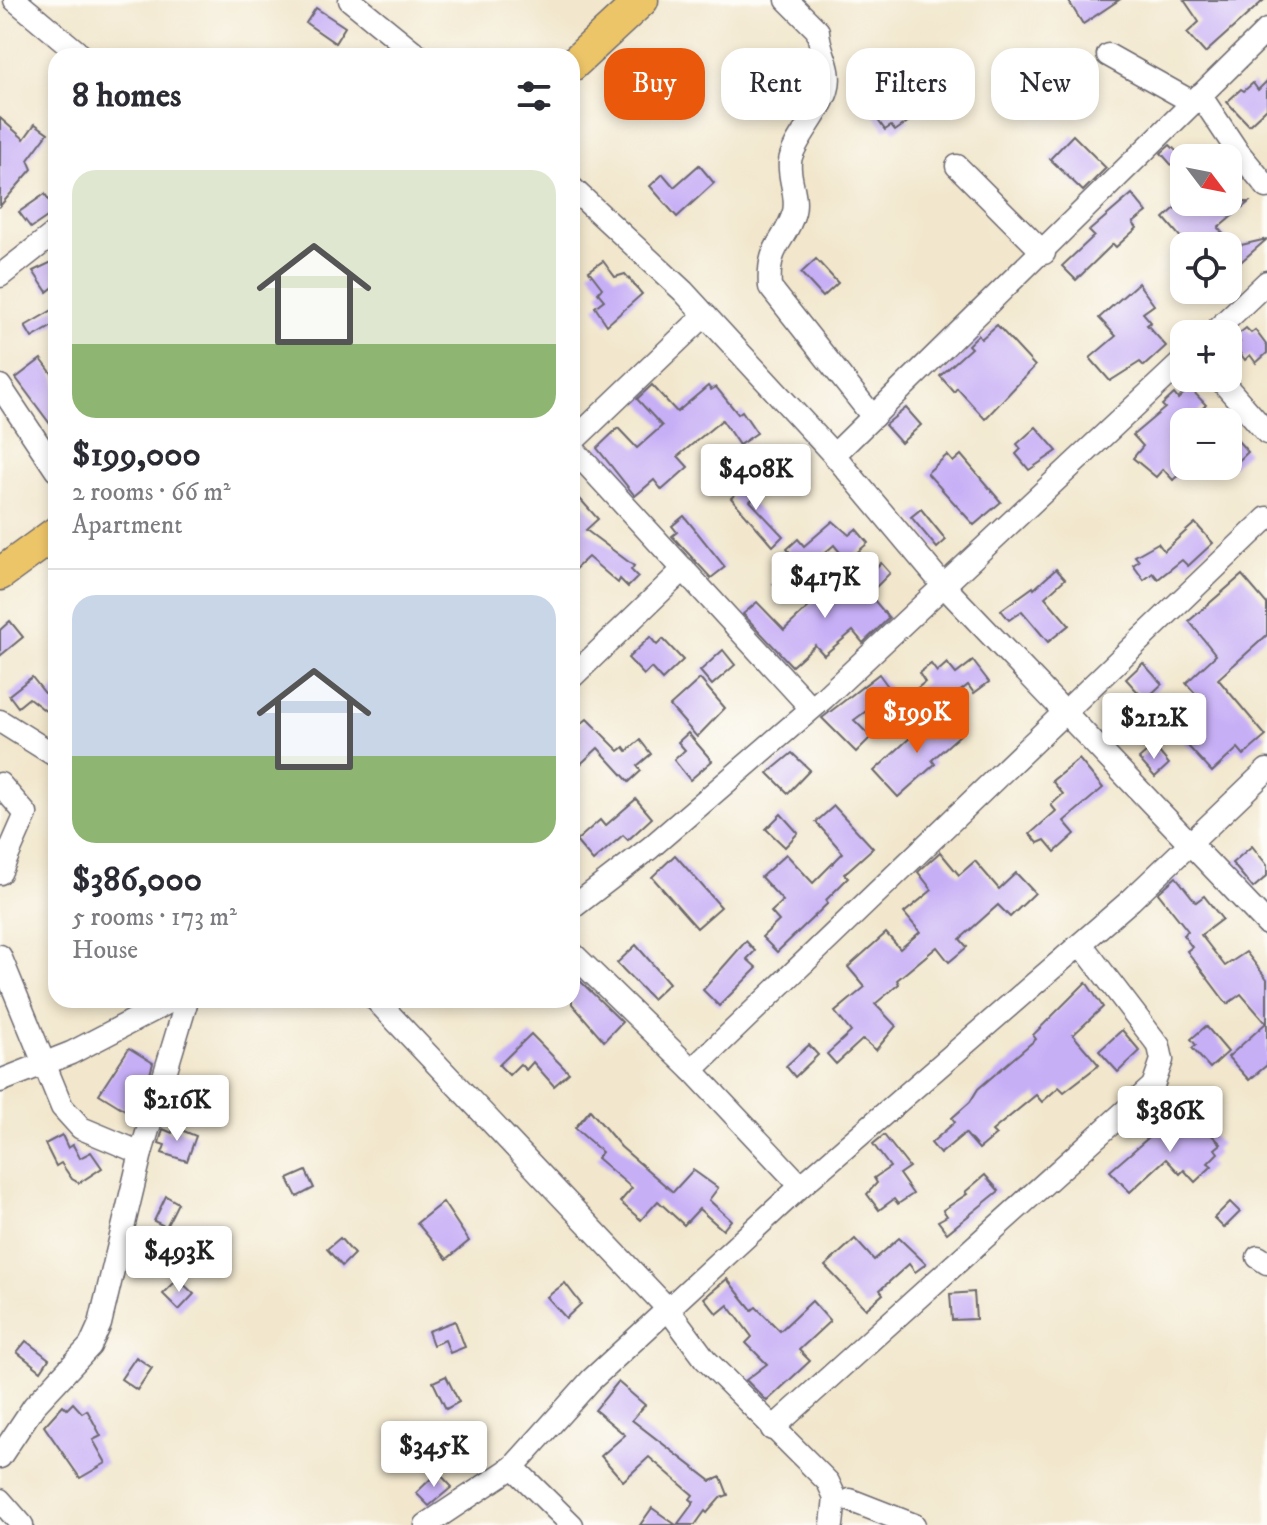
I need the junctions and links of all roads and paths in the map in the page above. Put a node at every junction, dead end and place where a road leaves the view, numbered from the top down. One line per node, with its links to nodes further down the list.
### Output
1 (15, 0): 6 (street)
2 (351, 0): 7 (street)
3 (642, 0): 9 (highway)
4 (787, 0): 23 (street)
5 (1267, 30): 10 (street)
6 (72, 48)
7 (409, 48)
8 (1108, 55): 10 (street)
9 (580, 58)
10 (1196, 99): 12 (street); 15 (street)
11 (957, 166): 15 (street)
12 (1267, 187)
13 (580, 196): 18 (street)
14 (48, 238): 16 (street)
15 (1044, 253): 23 (street)
16 (0, 276)
17 (1267, 282): 19 (street)
18 (705, 315): 25 (street); 26 (street)
19 (1227, 320)
20 (1170, 373): 33 (street)
21 (0, 386): 28 (street)
22 (1231, 392): 24 (street)
23 (873, 417): 26 (street)
24 (1267, 433)
25 (580, 434)
26 (834, 455): 33 (street)
27 (580, 457): 31 (street)
28 (48, 458)
29 (1267, 518): 36 (street)
30 (48, 539): 32 (highway)
31 (684, 569): 34 (street); 35 (street)
32 (0, 574)
33 (943, 585): 35 (street); 36 (street)
34 (580, 669)
35 (811, 708): 43 (street)
36 (1063, 710): 41 (street); 52 (street)
37 (0, 721): 38 (street)
38 (48, 751)
39 (1267, 770): 41 (street)
40 (0, 784): 42 (street)
41 (1191, 842): 44 (street); 45 (street)
42 (0, 873)
43 (580, 902)
44 (1267, 924)
45 (1081, 944): 55 (street); 57 (street)
46 (0, 956): 51 (street)
47 (580, 961): 52 (street)
48 (157, 1008): 51 (street)
49 (185, 1008): 54 (street)
50 (384, 1008): 56 (street)
51 (46, 1064): 53 (street); 54 (street)
52 (692, 1070): 55 (street)
53 (0, 1081)
54 (141, 1153): 58 (street)
55 (801, 1186): 56 (street)
56 (668, 1309): 57 (street); 59 (street)
57 (772, 1429): 60 (street)
58 (0, 1457)
59 (513, 1467): 63 (street); 64 (street)
60 (841, 1495): 65 (street); 66 (street); 67 (street)
61 (0, 1500): 62 (street)
62 (22, 1525)
63 (426, 1525)
64 (572, 1525)
65 (832, 1525)
66 (871, 1525)
67 (914, 1525)

